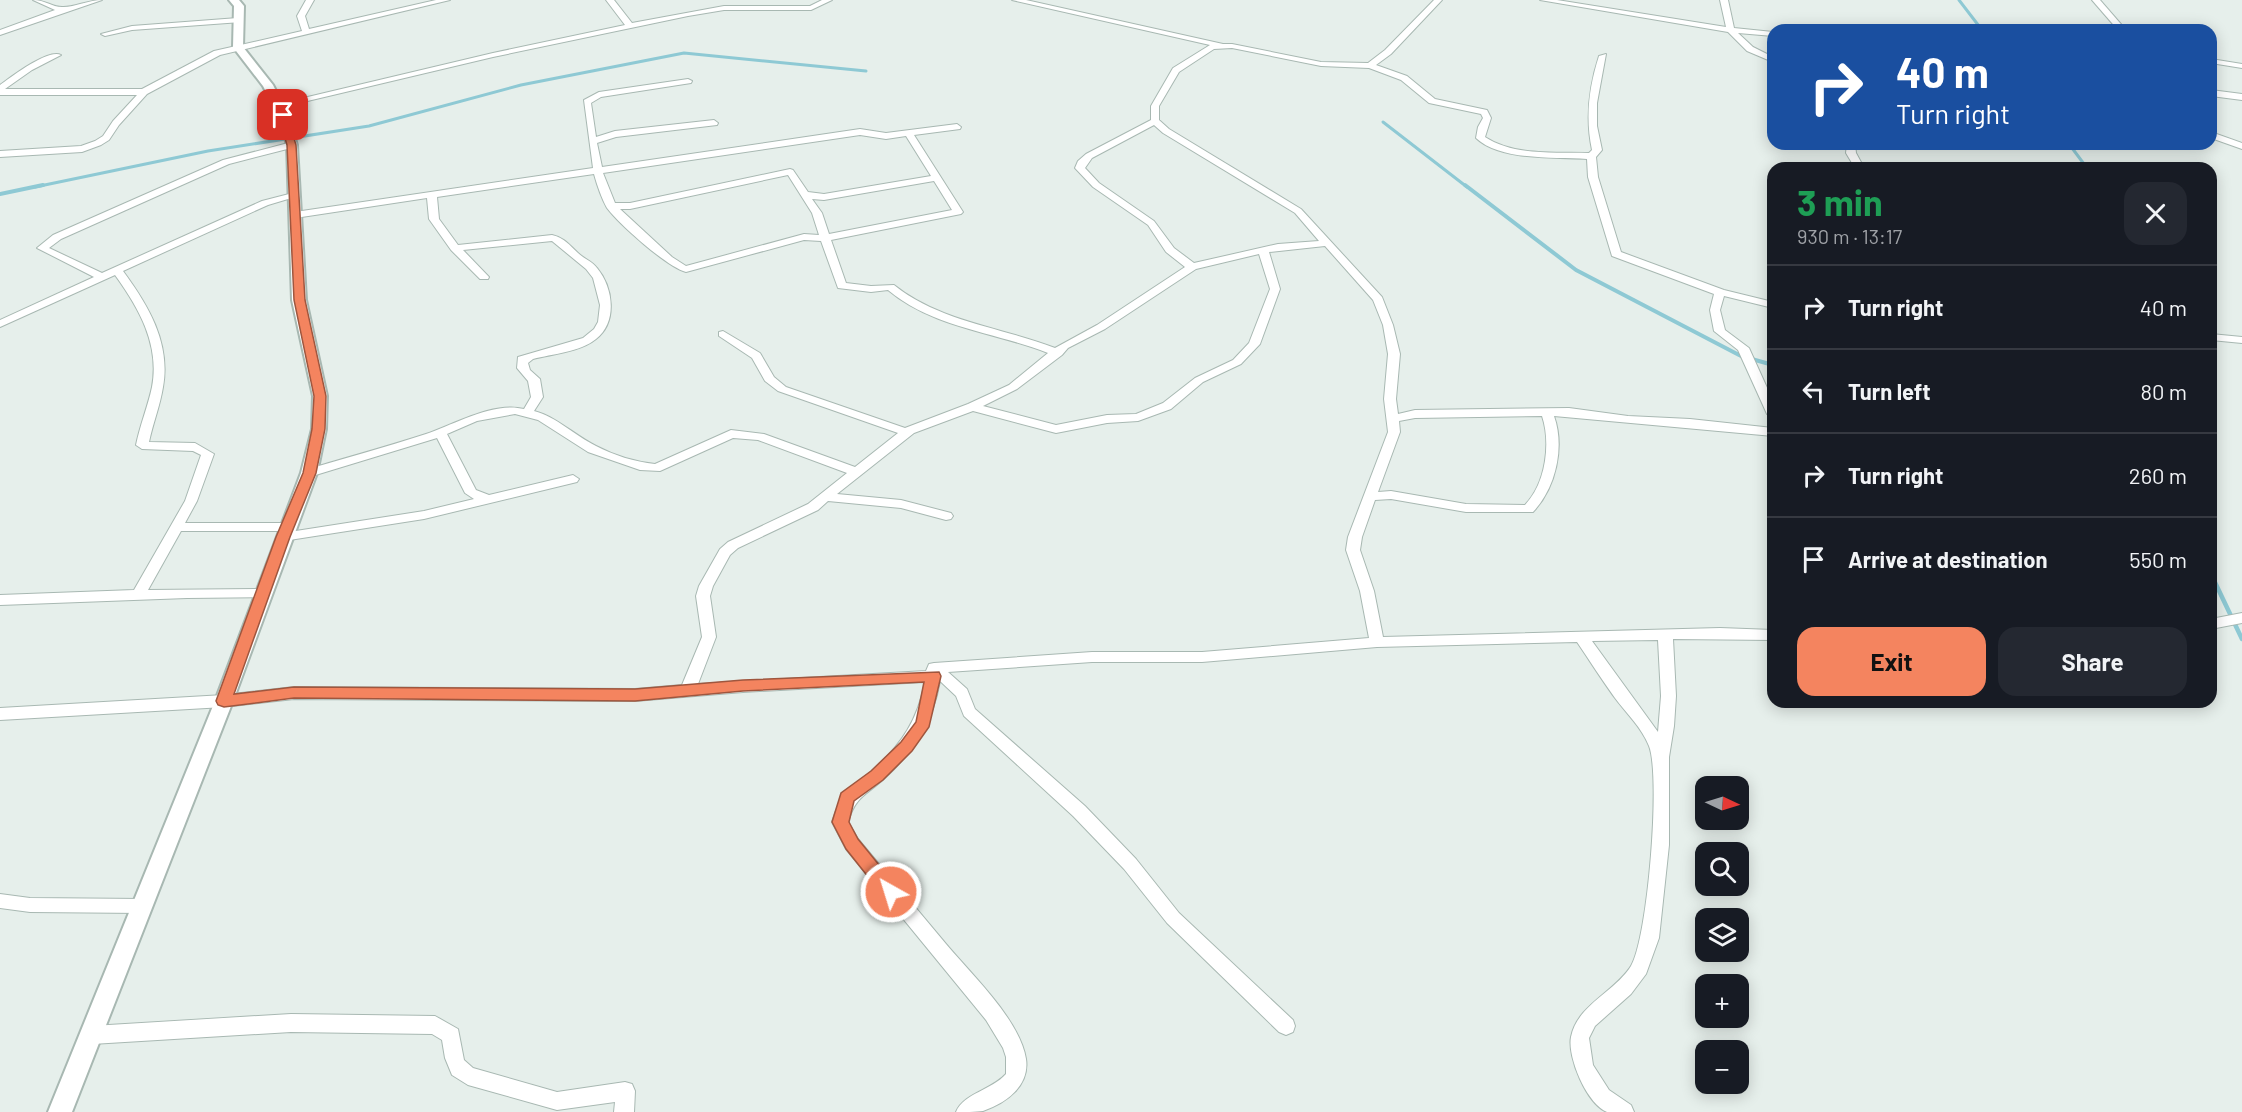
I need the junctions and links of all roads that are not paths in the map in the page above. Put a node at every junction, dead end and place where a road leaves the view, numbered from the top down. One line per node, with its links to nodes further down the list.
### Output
1 (37, 0): 14 (street)
2 (98, 0): 14 (street)
3 (234, 0): 16 (street)
4 (310, 0): 21 (street)
5 (415, 0): 15 (street)
6 (446, 0): 15 (street)
7 (610, 0): 18 (street)
8 (828, 0): 18 (street)
9 (1016, 0): 24 (street)
10 (1438, 0): 30 (street)
11 (1544, 0): 19 (street)
12 (1724, 0): 19 (street)
13 (2096, 0): 17 (street)
14 (62, 10): 20 (street)
15 (405, 10): 21 (street)
16 (238, 20): 23 (street); 25 (street)
17 (2117, 24)
18 (630, 26): 37 (street)
19 (1731, 30): 22 (street); 28 (street)
20 (0, 33)
21 (306, 33): 25 (street)
22 (1767, 33)
23 (105, 34)
24 (1223, 45): 30 (street); 38 (street)
25 (238, 47): 34 (street); 37 (street)
26 (57, 55): 33 (street)
27 (1603, 56): 47 (street)
28 (1767, 57)
29 (2217, 62): 31 (street)
30 (1370, 66): 47 (street)
31 (2242, 66)
32 (688, 81): 44 (street)
33 (1, 92): 34 (street)
34 (144, 93): 46 (street)
35 (2217, 94): 36 (street)
36 (2242, 98)
37 (278, 105): 43 (street)
38 (1155, 121): 56 (street); 59 (street)
39 (714, 123): 44 (street)
40 (957, 127): 41 (street)
41 (908, 133): 48 (street); 49 (street)
42 (2217, 137): 45 (street)
43 (290, 140): 52 (street); 61 (street)
44 (594, 141): 48 (street)
45 (2242, 146)
46 (0, 154)
47 (1591, 156): 63 (street)
48 (596, 172): 50 (street); 53 (street)
49 (936, 178): 51 (street); 55 (street)
50 (432, 195): 54 (street); 57 (street)
51 (806, 195): 53 (street); 55 (street)
52 (294, 196): 54 (street); 60 (street)
53 (611, 206): 55 (street)
54 (295, 215): 79 (street)
55 (825, 238): 69 (street)
56 (1328, 243): 58 (street); 74 (street)
57 (455, 248): 62 (street); 72 (street)
58 (1263, 250): 59 (street); 71 (street)
59 (1192, 267): 69 (street)
60 (117, 271): 61 (street); 85 (street)
61 (102, 277): 65 (street)
62 (484, 277)
63 (1720, 292): 64 (street); 70 (street)
64 (1767, 304)
65 (0, 324)
66 (723, 334): 76 (street)
67 (2217, 338): 68 (street)
68 (2242, 340)
69 (1058, 353): 71 (street)
70 (1767, 401)
71 (972, 407): 76 (street)
72 (528, 411): 77 (street); 78 (street)
73 (1547, 412): 74 (street); 75 (street); 81 (street)
74 (1394, 418): 81 (street)
75 (1767, 431)
76 (906, 432): 78 (street)
77 (440, 433): 79 (street); 83 (street)
78 (856, 472): 82 (street)
79 (309, 473): 86 (street)
80 (573, 479): 83 (street)
81 (1372, 496): 95 (street)
82 (825, 497): 84 (street); 97 (street)
83 (487, 499): 86 (street)
84 (946, 516)
85 (177, 528): 86 (street); 88 (street)
86 (285, 532): 87 (street)
87 (263, 594): 88 (street); 98 (street)
88 (138, 595): 89 (street)
89 (0, 600)
90 (2241, 619): 91 (street)
91 (2217, 623)
92 (1665, 634): 93 (street); 94 (street); 100 (street)
93 (1767, 635)
94 (1581, 636): 95 (street); 100 (street)
95 (1377, 642): 96 (street)
96 (934, 672): 97 (street); 103 (street); 107 (street)
97 (688, 690): 98 (street)
98 (224, 701): 99 (street); 102 (street)
99 (0, 714)
100 (1661, 758): 108 (street)
101 (0, 901): 102 (street)
102 (143, 906): 104 (street)
103 (1286, 1026)
104 (92, 1035): 105 (street); 106 (street)
105 (60, 1112)
106 (624, 1112)
107 (966, 1112)
108 (1624, 1112)

